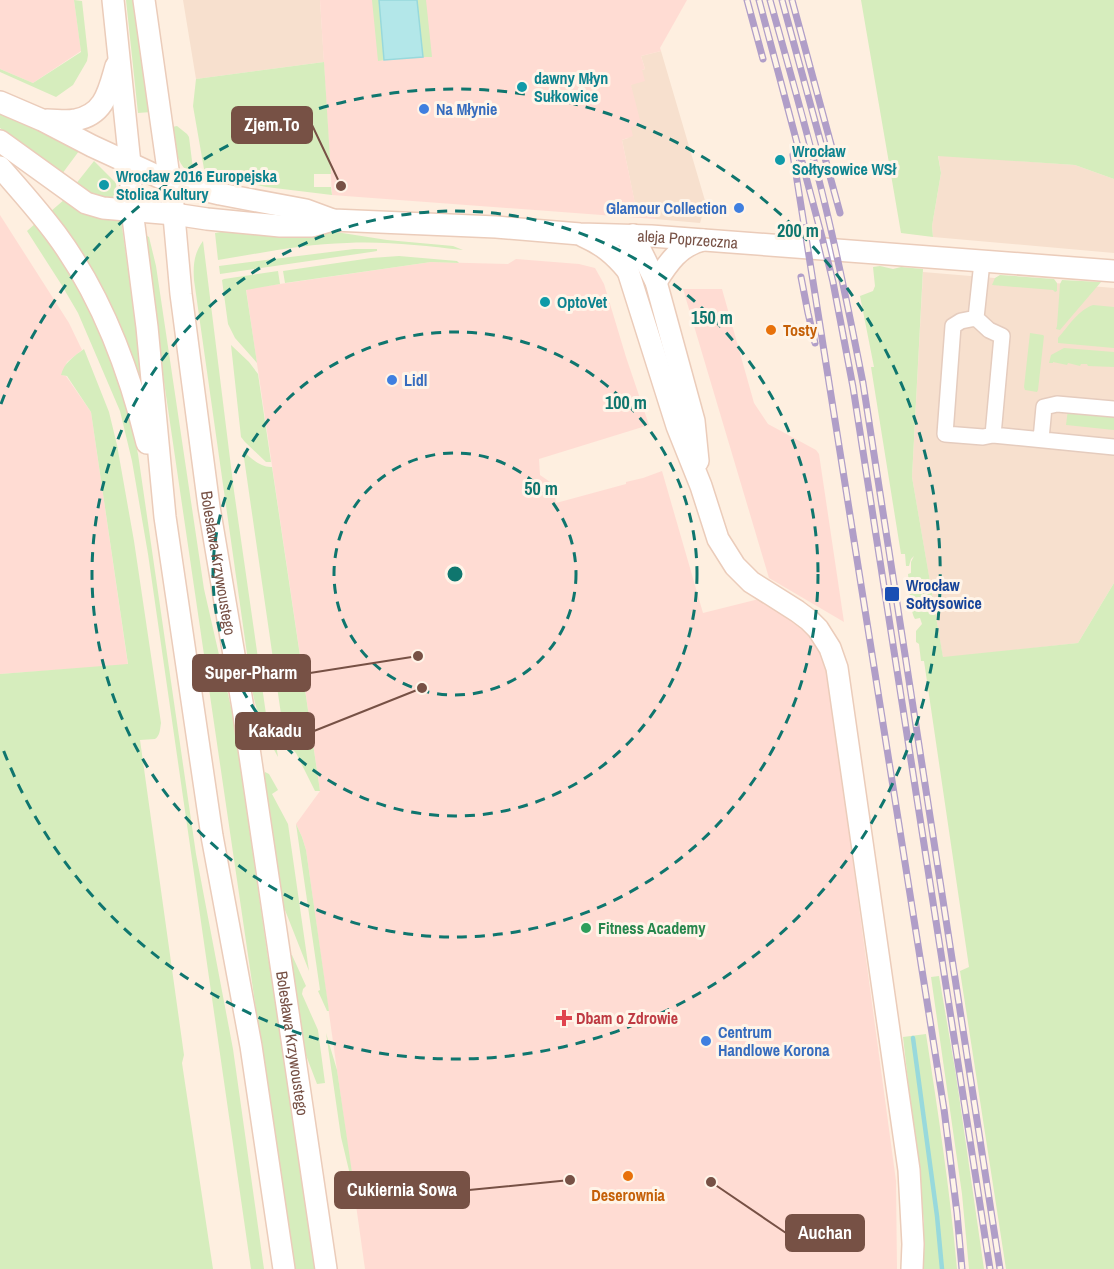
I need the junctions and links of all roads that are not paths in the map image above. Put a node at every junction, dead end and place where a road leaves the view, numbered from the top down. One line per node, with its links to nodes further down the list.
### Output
1 (113, 0): 3 (main road)
2 (144, 0): 9 (main road, Bolesława Krzywoustego)
3 (119, 54): 5 (main road); 7 (main road)
4 (0, 102): 5 (main road, aleja Poprzeczna)
5 (42, 120): 7 (main road, aleja Poprzeczna)
6 (0, 141): 10 (main road, aleja Poprzeczna)
7 (130, 164): 9 (main road, aleja Poprzeczna); 10 (main road)
8 (0, 167): 26 (main road)
9 (170, 182): 11 (main road, Bolesława Krzywoustego); 12 (main road, aleja Poprzeczna)
10 (132, 210): 11 (main road, aleja Poprzeczna); 26 (main road)
11 (174, 214): 12 (main road, aleja Poprzeczna); 28 (main road, Bolesława Krzywoustego)
12 (333, 220): 13 (main road, aleja Poprzeczna)
13 (580, 234): 14 (main road, aleja Poprzeczna); 17 (main road)
14 (633, 235): 15 (main road, aleja Poprzeczna); 17 (main road); 19 (main road)
15 (706, 240): 16 (main road, aleja Poprzeczna); 19 (main road)
16 (982, 262): 18 (main road, aleja Poprzeczna); 20 (street)
17 (628, 271): 25 (main road)
18 (1114, 272)
19 (656, 282): 25 (main road)
20 (976, 318): 22 (street); 22 (street)
21 (1114, 409): 23 (street)
22 (993, 435): 23 (street)
23 (1041, 439): 24 (street)
24 (1114, 447)
25 (701, 486): 29 (main road)
26 (165, 517): 27 (main road)
27 (284, 1269)
28 (326, 1269)
29 (912, 1269)

